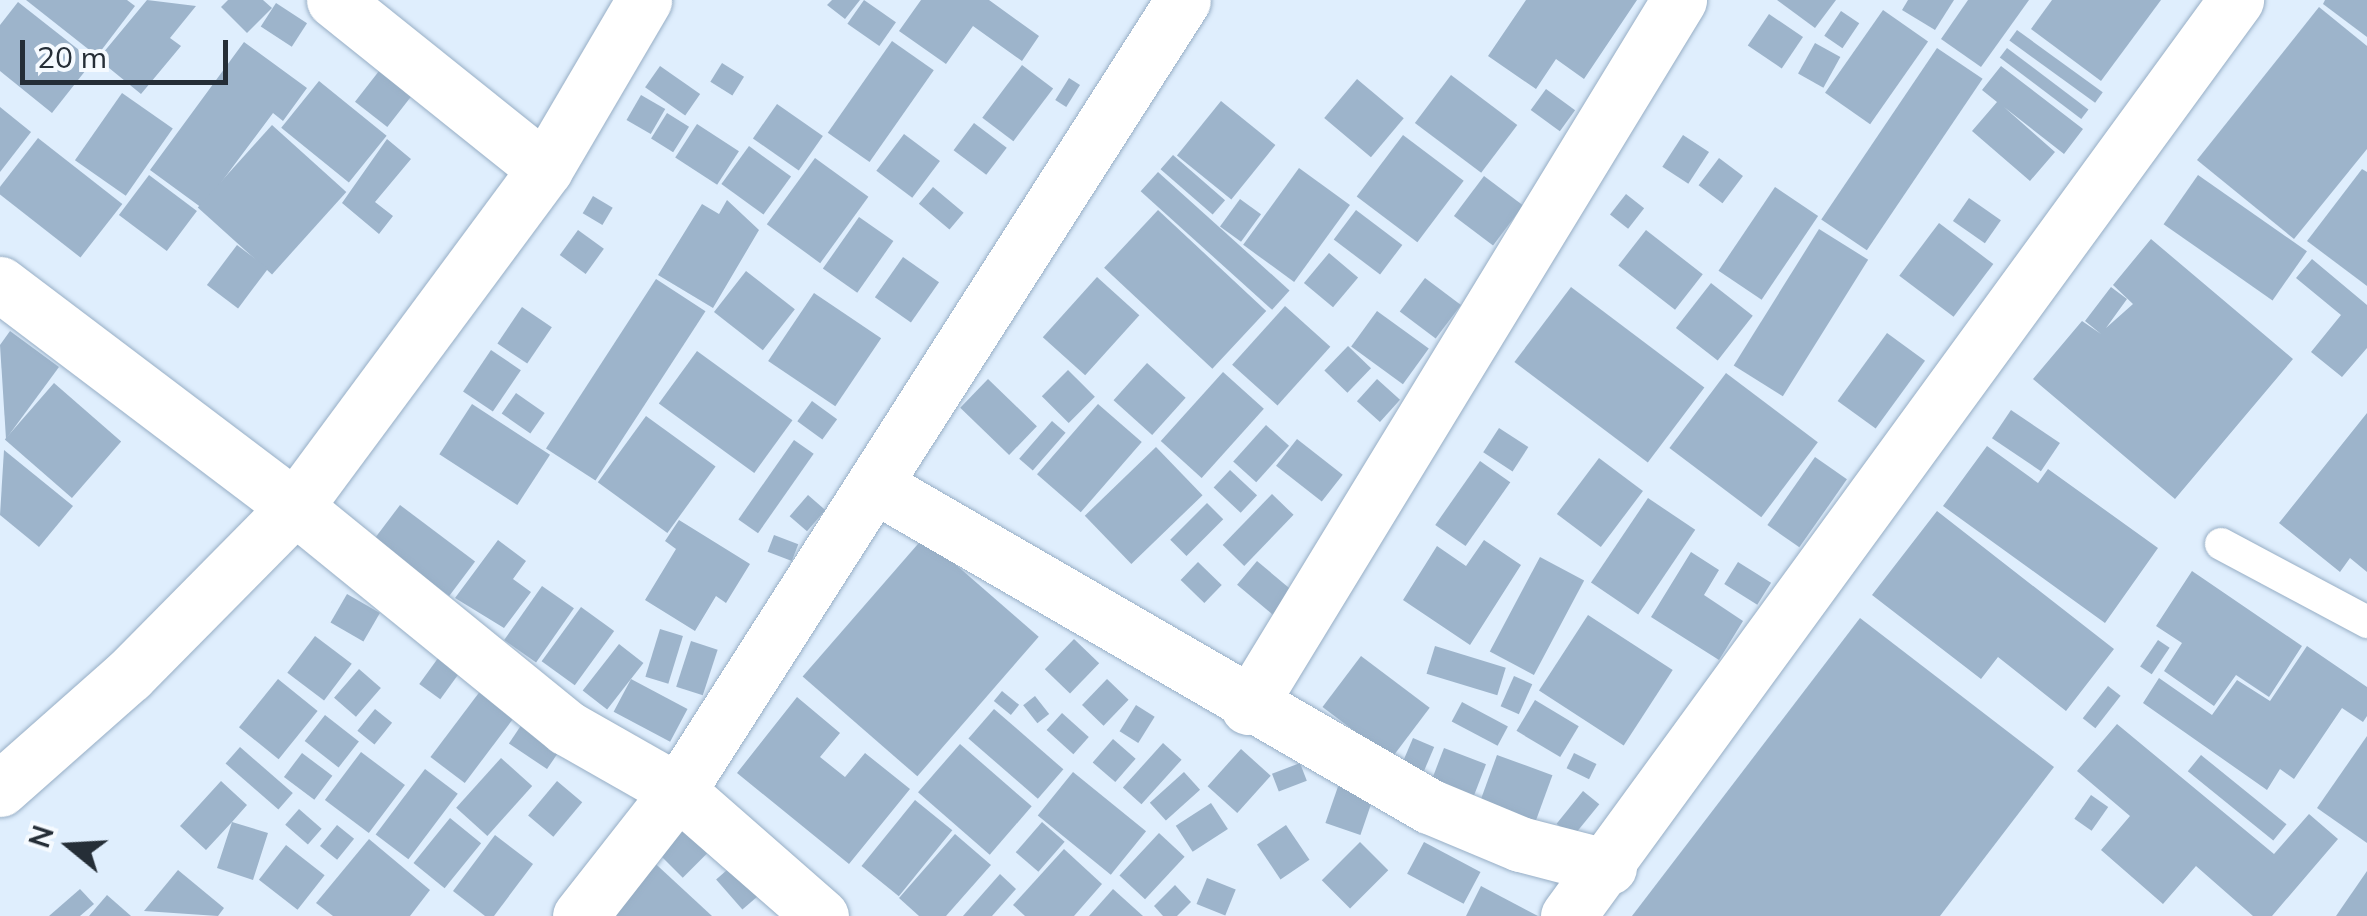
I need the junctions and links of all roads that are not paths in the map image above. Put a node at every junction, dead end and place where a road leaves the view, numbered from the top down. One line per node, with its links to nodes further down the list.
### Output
1 (334, 0): 6 (street)
2 (644, 0): 6 (street)
3 (1183, 0): 8 (street)
4 (1678, 0): 12 (street)
5 (2236, 0): 15 (street)
6 (545, 169): 9 (street)
7 (0, 284): 9 (street)
8 (876, 486): 12 (street); 14 (street)
9 (296, 507): 13 (street); 14 (street)
10 (2221, 544): 11 (lane)
11 (2367, 622)
12 (1248, 707): 15 (street)
13 (0, 789)
14 (678, 791): 16 (street); 17 (street)
15 (1609, 867): 18 (street)
16 (580, 916)
17 (821, 916)
18 (1568, 916)

